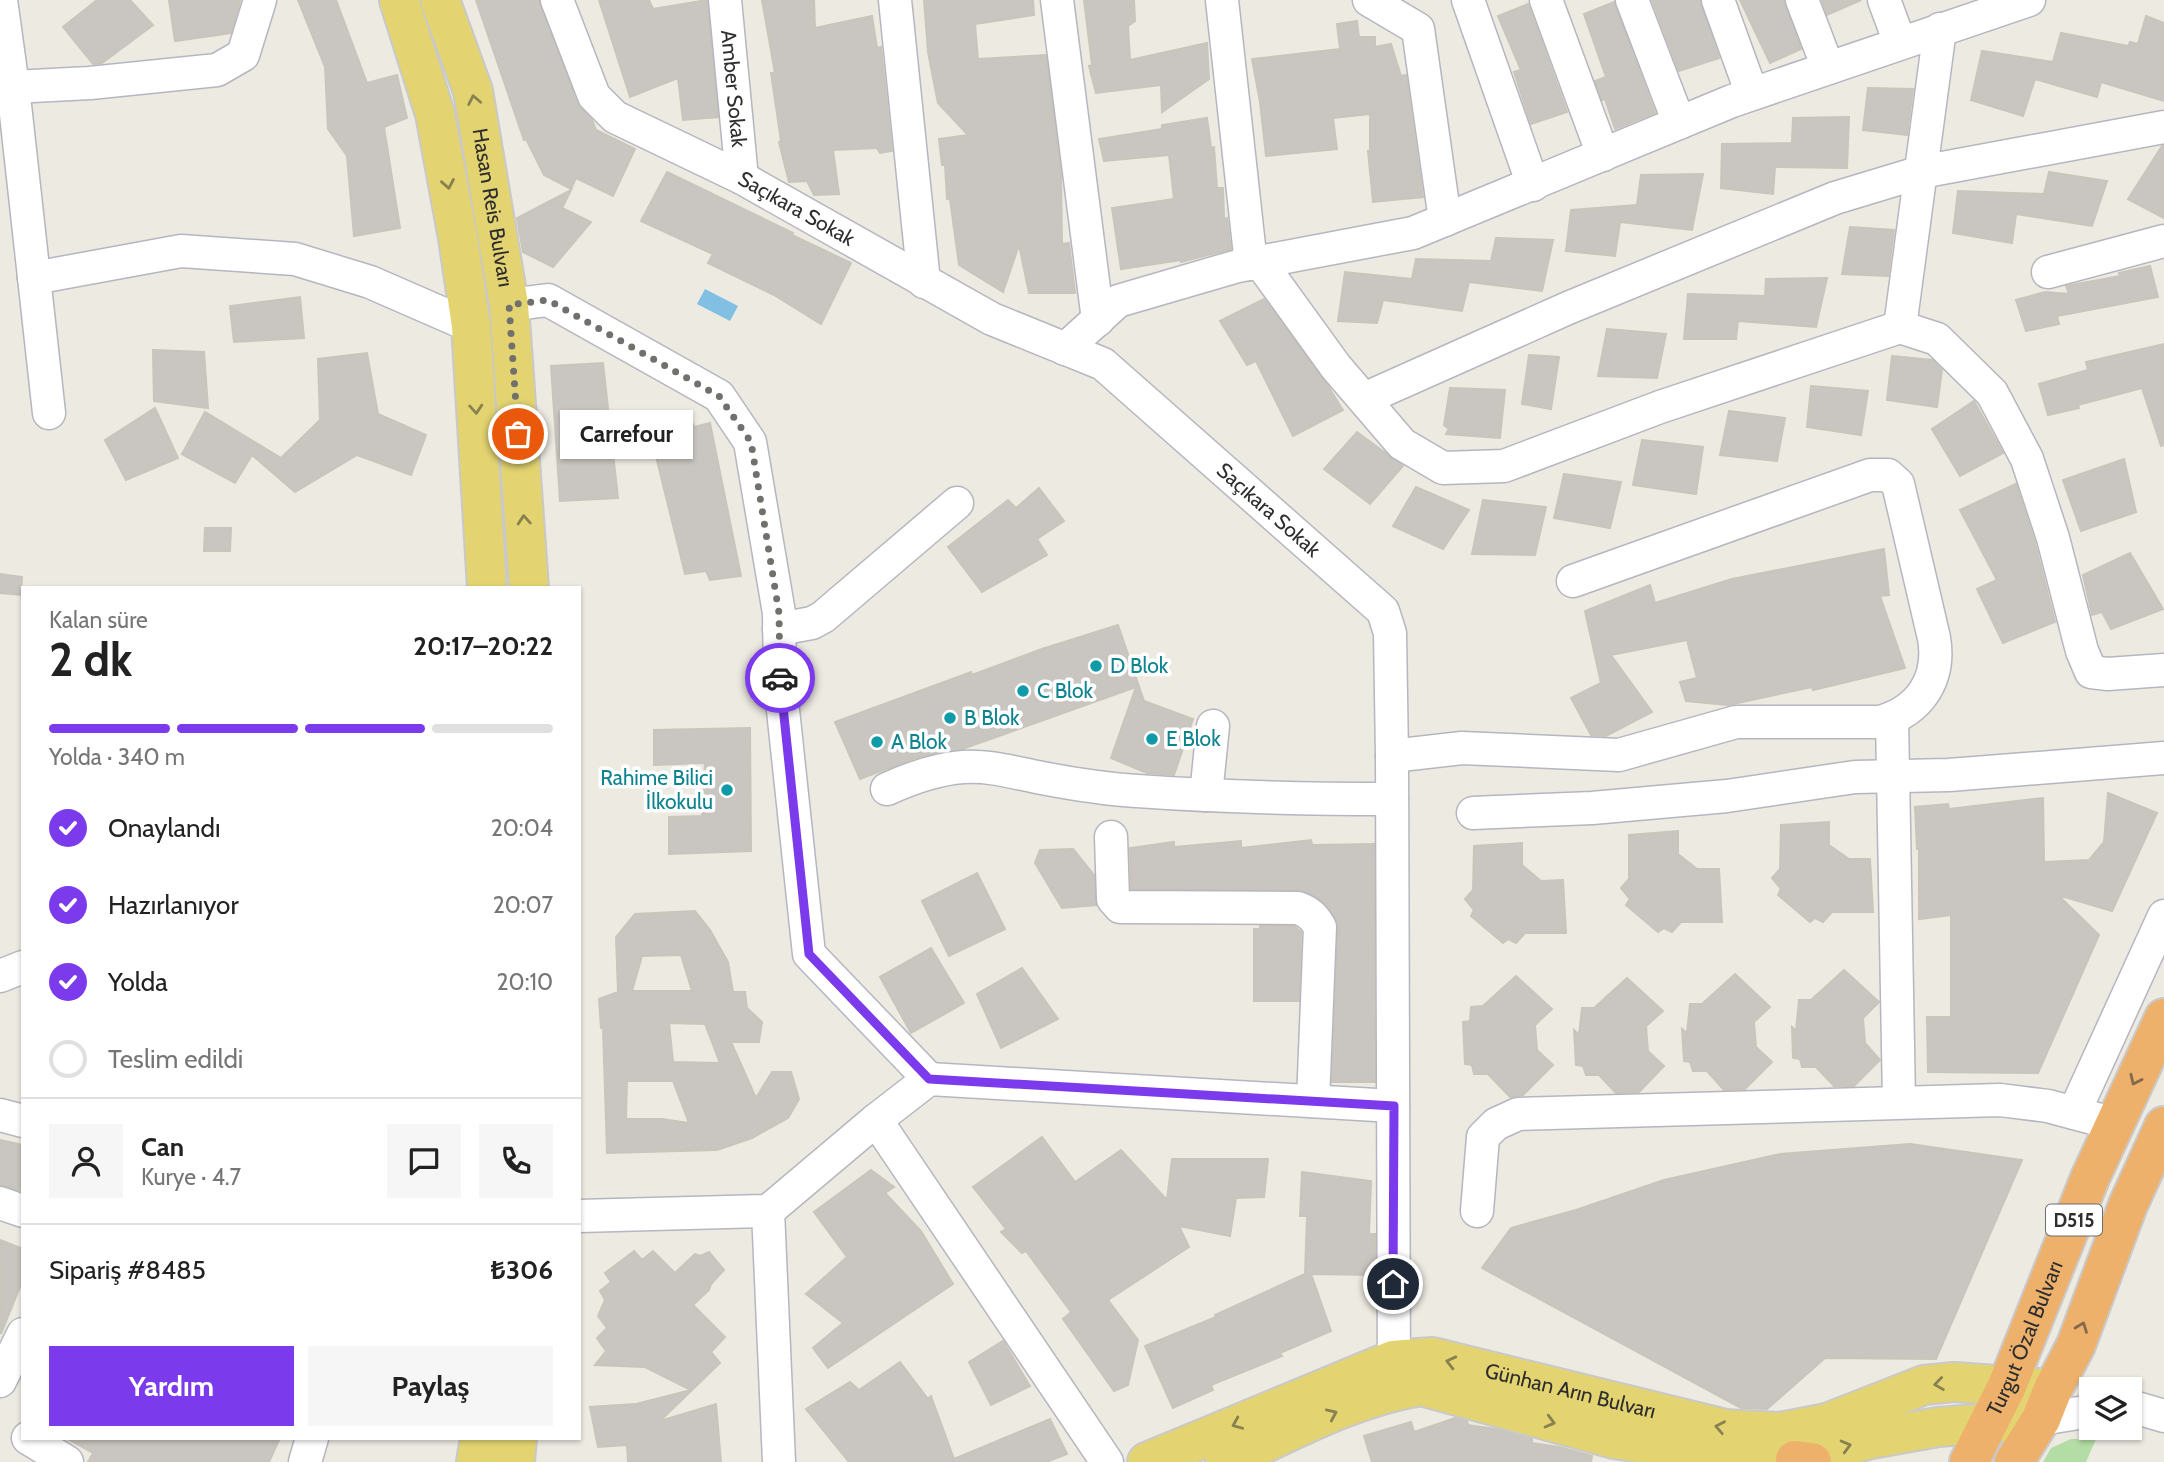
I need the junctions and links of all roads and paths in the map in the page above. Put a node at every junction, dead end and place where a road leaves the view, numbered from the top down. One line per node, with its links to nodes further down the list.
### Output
1 (1, 0): 22 (street)
2 (260, 0): 22 (street)
3 (399, 0): 38 (main road, Hasan Reis Bulvarı, one-way to 38)
4 (440, 0): 36 (main road, Hasan Reis Bulvarı, one-way to 4)
5 (557, 0): 28 (street, Saçıkara Sokak)
6 (724, 0): 28 (street, Amber Sokak)
7 (895, 0): 35 (street)
8 (1057, 0): 37 (street)
9 (1222, 0): 32 (street)
10 (1368, 0): 30 (street)
11 (1468, 0): 29 (street)
12 (1546, 0): 26 (street)
13 (1632, 0): 24 (street)
14 (1718, 0): 23 (street)
15 (1802, 0): 21 (street)
16 (1884, 0): 20 (street)
17 (2029, 0): 18 (street)
18 (1993, 6): 19 (street)
19 (1940, 29): 20 (street); 27 (street)
20 (1900, 43): 21 (street)
21 (1828, 68): 23 (street)
22 (6, 87): 34 (street)
23 (1752, 94): 24 (street)
24 (1679, 124): 26 (street)
25 (2164, 127): 27 (street)
26 (1603, 155): 29 (street)
27 (1921, 172): 39 (street); 41 (street)
28 (742, 178): 35 (street, Saçıkara Sokak)
29 (1533, 185): 30 (street)
30 (1445, 220): 32 (street)
31 (2164, 242): 33 (street)
32 (1256, 263): 37 (street); 41 (street)
33 (2048, 272)
34 (34, 278): 38 (street); 42 (street)
35 (924, 282): 40 (street, Saçıkara Sokak)
36 (509, 305): 46 (main road, Hasan Reis Bulvarı, one-way to 36); 47 (street)
37 (1098, 320): 40 (street)
38 (471, 326): 45 (main road, Hasan Reis Bulvarı, one-way to 45)
39 (1900, 327): 41 (street); 48 (street)
40 (1065, 349): 51 (street, Saçıkara Sokak)
41 (1364, 399)
42 (49, 414)
43 (957, 503): 47 (street)
44 (1573, 580): 49 (street)
45 (487, 586)
46 (529, 586)
47 (779, 629): 63 (street)
48 (2164, 670)
49 (1892, 718): 51 (street); 53 (street)
50 (1213, 726): 55 (street)
51 (1392, 756): 56 (street, Saçıkara Sokak)
52 (2164, 758): 53 (street)
53 (1891, 776): 57 (street); 65 (street)
54 (887, 789): 55 (street)
55 (1206, 795): 56 (street)
56 (1392, 799): 66 (street, Saçıkara Sokak)
57 (1473, 813)
58 (1111, 836): 64 (street)
59 (2164, 916): 67 (street)
60 (21, 968): 61 (street)
61 (0, 976)
62 (2164, 1018): 71 (highway, Turgut Özal Bulvarı / D515, one-way to 71)
63 (929, 1079): 64 (street); 70 (street)
64 (1313, 1101): 66 (street)
65 (1899, 1102): 67 (street); 76 (street)
66 (1394, 1106): 79 (street, Saçıkara Sokak)
67 (2074, 1113): 71 (street)
68 (0, 1115): 69 (street)
69 (21, 1120)
70 (876, 1120): 75 (street); 97 (street)
71 (2115, 1124): 81 (highway, Turgut Özal Bulvarı / D515)
72 (2164, 1126): 83 (highway, D515, one-way to 72)
73 (0, 1203): 74 (street)
74 (21, 1210)
75 (768, 1211): 77 (street); 96 (street)
76 (1477, 1211)
77 (581, 1216)
78 (21, 1338): 80 (street)
79 (1393, 1375): 81 (main road, Günhan Arın Bulvarı, one-way to 79); 91 (main road, Günhan Arın Bulvarı, one-way to 91); 98 (main road, Günhan Arın Bulvarı, one-way to 98); 99 (main road, Günhan Arın Bulvarı, one-way to 79)
80 (0, 1381)
81 (2007, 1386): 83 (main road, Günhan Arın Bulvarı); 87 (highway, Turgut Özal Bulvarı / D515)
82 (2079, 1395): 83 (street)
83 (2047, 1404): 84 (street); 87 (main road, Günhan Arın Bulvarı); 101 (highway, D515)
84 (2079, 1409)
85 (2142, 1410): 86 (street)
86 (2164, 1416)
87 (1988, 1424): 92 (main road, Günhan Arın Bulvarı, one-way to 87); 100 (highway, Turgut Özal Bulvarı / D515)
88 (31, 1440): 93 (street)
89 (480, 1440): 94 (main road)
90 (517, 1440): 95 (main road)
91 (1611, 1450): 92 (main road, Günhan Arın Bulvarı)
92 (1804, 1461)
93 (67, 1462)
94 (476, 1462)
95 (515, 1462)
96 (779, 1462)
97 (1107, 1462)
98 (1147, 1462)
99 (1225, 1462)
100 (1969, 1462)
101 (2014, 1462)

